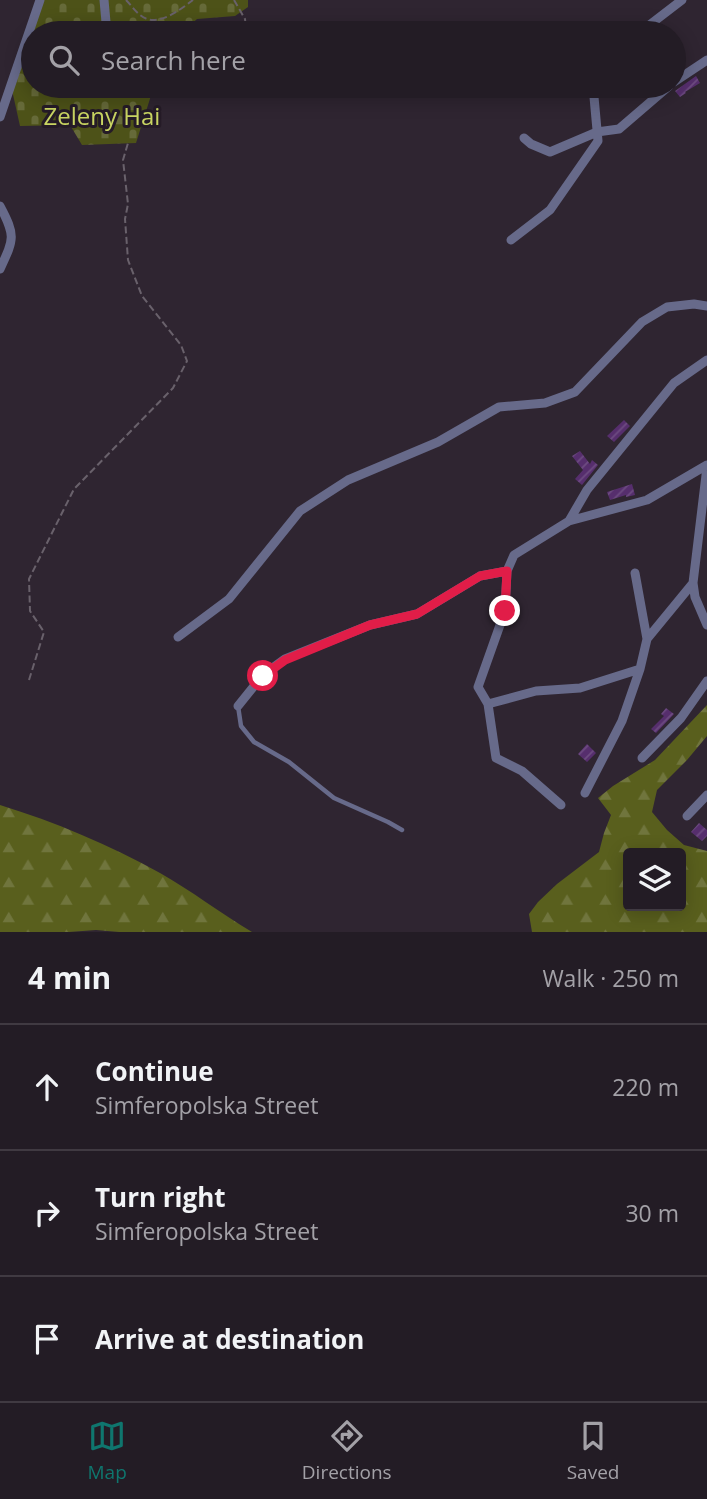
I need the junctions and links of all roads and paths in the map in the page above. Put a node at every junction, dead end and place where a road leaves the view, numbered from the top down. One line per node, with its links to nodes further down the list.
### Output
1 (40, 0): 7 (street)
2 (104, 0): 8 (street)
3 (125, 0): 4 (path)
4 (193, 0)
5 (234, 0): 9 (path)
6 (682, 0): 10 (street)
7 (33, 21)
8 (106, 21)
9 (245, 21)
10 (655, 21)
11 (21, 56): 16 (street)
12 (707, 60): 13 (street)
13 (686, 74)
14 (594, 98): 17 (street)
15 (655, 98): 17 (street)
16 (0, 117)
17 (597, 132): 18 (street); 21 (street)
18 (524, 138)
19 (128, 143): 34 (path)
20 (0, 206): 22 (street)
21 (511, 240)
22 (0, 269)
23 (707, 306): 31 (street)
24 (707, 360): 26 (street)
25 (707, 466): 26 (street); 29 (street)
26 (569, 521): 27 (street)
27 (507, 571): 36 (street); 37 (street)
28 (635, 573): 32 (street)
29 (693, 583): 30 (street); 32 (street)
30 (707, 625)
31 (178, 636)
32 (648, 639): 33 (street)
33 (640, 669): 36 (street); 39 (street)
34 (29, 680)
35 (707, 681): 38 (street)
36 (488, 704): 41 (street)
37 (238, 706): 43 (lane)
38 (642, 758)
39 (585, 793)
40 (707, 794): 42 (street)
41 (561, 804)
42 (687, 816)
43 (402, 830)

